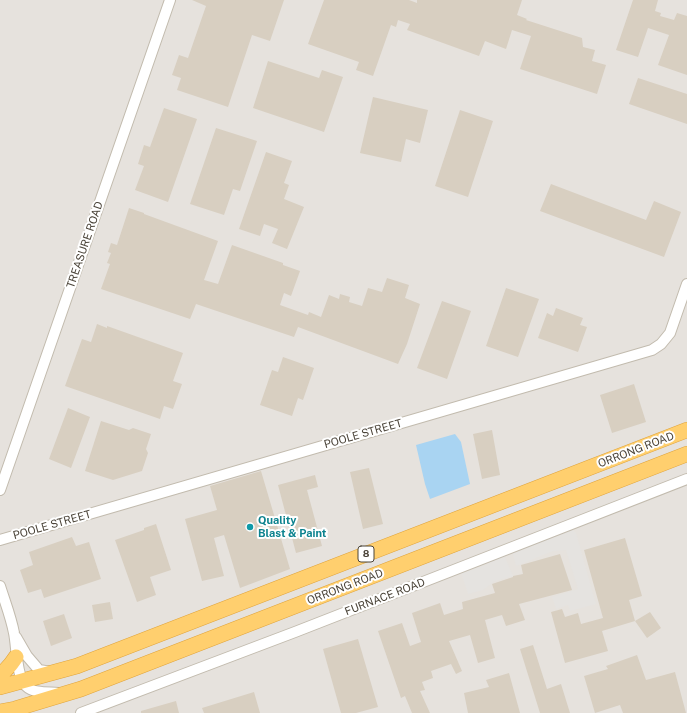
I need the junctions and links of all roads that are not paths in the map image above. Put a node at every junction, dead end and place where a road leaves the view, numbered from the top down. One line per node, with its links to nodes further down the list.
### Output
1 (170, 0): 5 (street, TREASURE ROAD)
2 (687, 284): 8 (street, POOLE STREET)
3 (687, 430): 12 (highway, ORRONG ROAD / 8)
4 (687, 454): 16 (highway, ORRONG ROAD / 8)
5 (2, 476): 7 (street, TREASURE ROAD)
6 (687, 479): 18 (street, FURNACE ROAD)
7 (0, 490)
8 (0, 540)
9 (0, 586): 10 (street)
10 (14, 634): 11 (street); 12 (street)
11 (16, 657): 13 (highway); 14 (street)
12 (56, 672): 14 (highway, ORRONG ROAD / 8)
13 (0, 676)
14 (23, 682): 15 (highway, ORRONG ROAD / 8); 16 (street)
15 (0, 687)
16 (66, 694): 17 (highway, ORRONG ROAD / 8)
17 (0, 712)
18 (81, 713)

